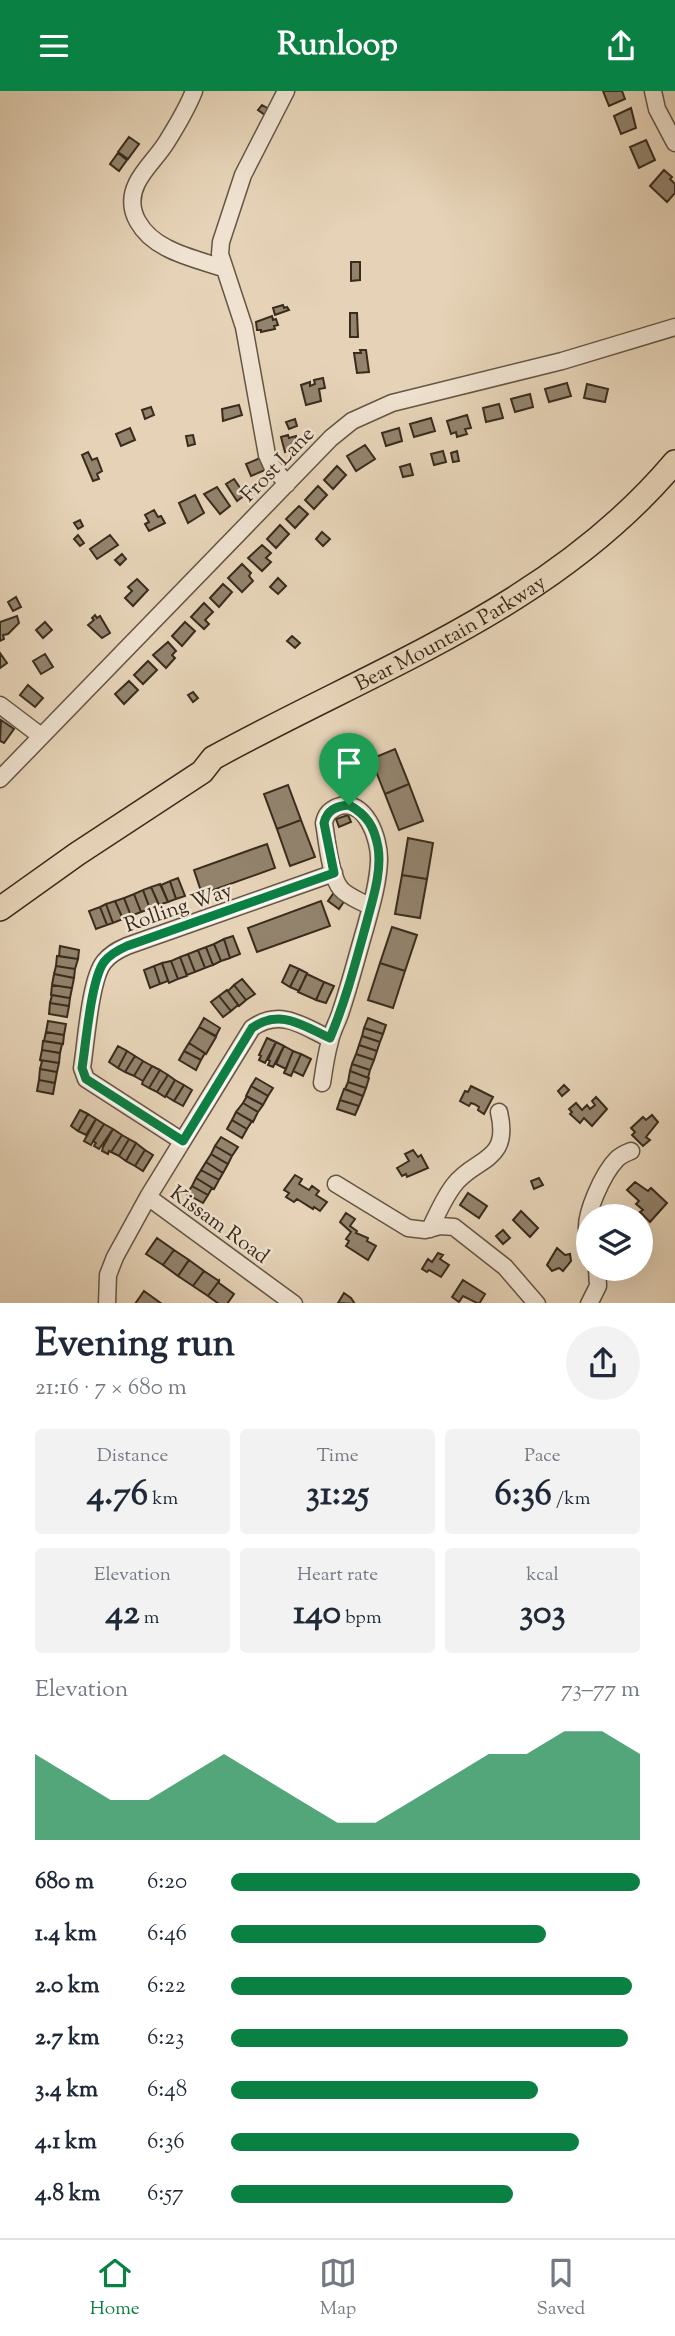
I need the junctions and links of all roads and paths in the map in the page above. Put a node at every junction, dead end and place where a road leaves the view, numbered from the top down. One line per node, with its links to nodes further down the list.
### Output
1 (194, 91): 5 (street)
2 (286, 91): 5 (street)
3 (653, 91): 4 (street)
4 (675, 143)
5 (223, 268): 9 (street)
6 (675, 327): 9 (street, Frost Lane)
7 (675, 462): 12 (highway, Bear Mountain Parkway)
8 (675, 481): 12 (highway, Bear Mountain Parkway)
9 (287, 484): 11 (street, Frost Lane)
10 (0, 705): 11 (street)
11 (41, 736): 13 (street, Frost Lane)
12 (202, 772): 16 (highway, Bear Mountain Parkway)
13 (0, 779)
14 (334, 873): 15 (street); 15 (street); 20 (street, Rolling Way)
15 (371, 907): 17 (street)
16 (0, 909)
17 (330, 1038): 18 (street); 20 (street, Kissam Road)
18 (322, 1083)
19 (499, 1112): 25 (street)
20 (183, 1141): 23 (street, Kissam Road)
21 (631, 1151): 24 (street)
22 (336, 1184): 25 (street)
23 (148, 1197): 27 (street); 28 (street, Kissam Road)
24 (593, 1204)
25 (430, 1229): 29 (street)
26 (598, 1281): 30 (street)
27 (107, 1303)
28 (293, 1303)
29 (536, 1303)
30 (590, 1303)

